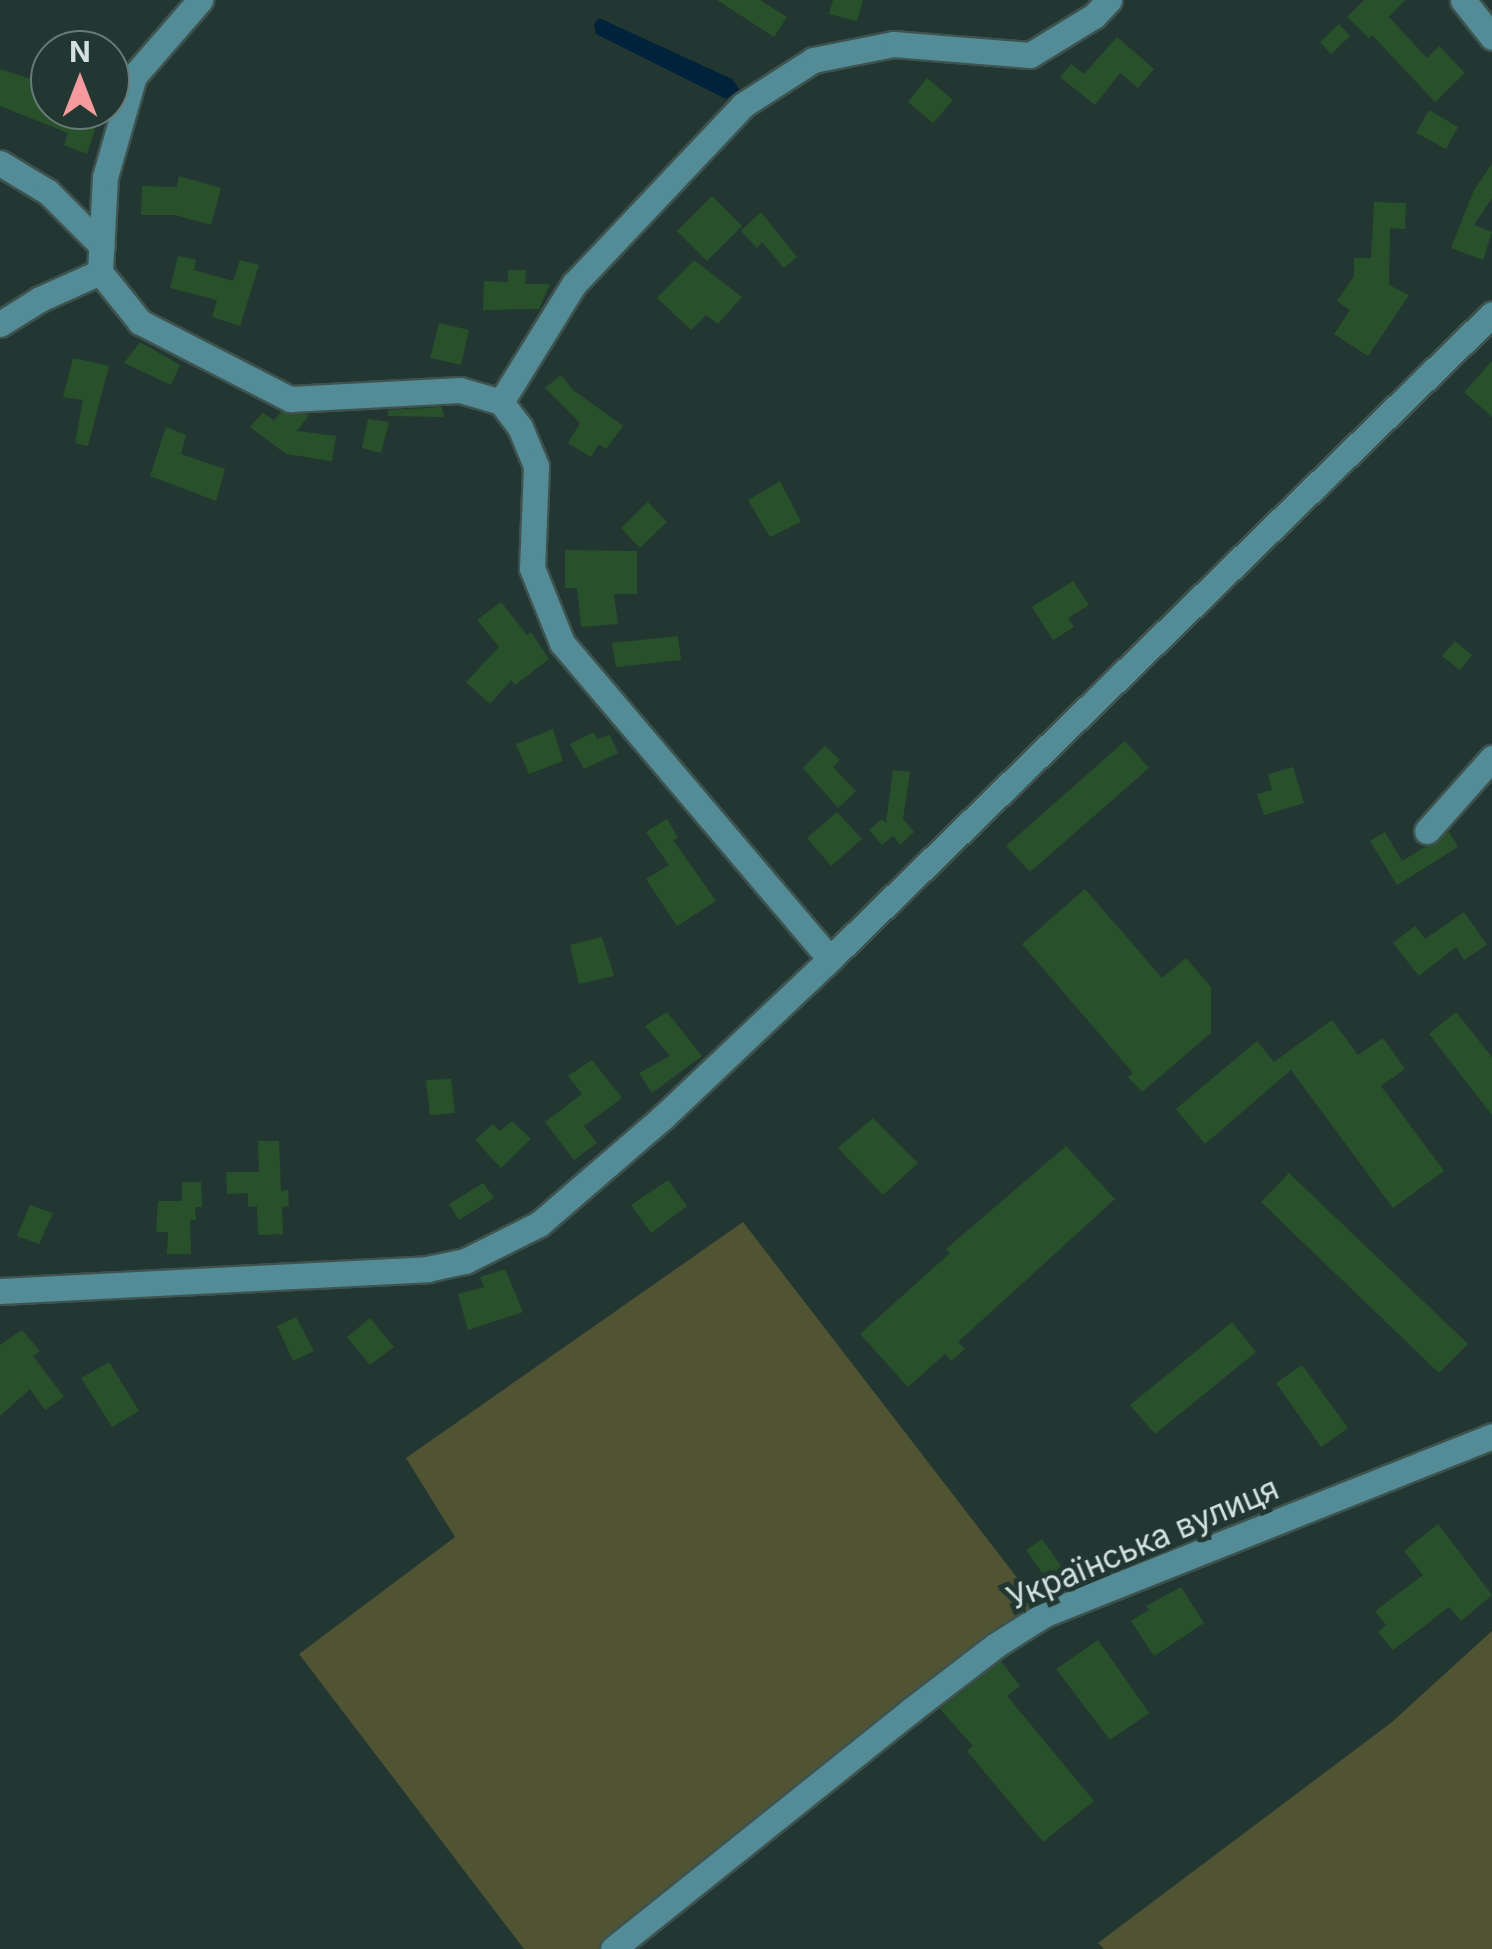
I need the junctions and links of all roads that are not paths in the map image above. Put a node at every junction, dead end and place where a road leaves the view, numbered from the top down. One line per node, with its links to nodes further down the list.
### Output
1 (200, 0): 6 (street)
2 (1109, 0): 9 (street)
3 (1463, 0): 4 (street)
4 (1492, 37)
5 (0, 164): 6 (street)
6 (101, 260): 8 (street); 9 (street)
7 (1492, 314): 12 (street)
8 (0, 324)
9 (501, 402): 12 (street)
10 (1492, 758): 11 (street)
11 (1427, 830)
12 (830, 959): 13 (street)
13 (4, 1295)
14 (1492, 1436): 15 (street, Українська вулиця)
15 (613, 1949)

